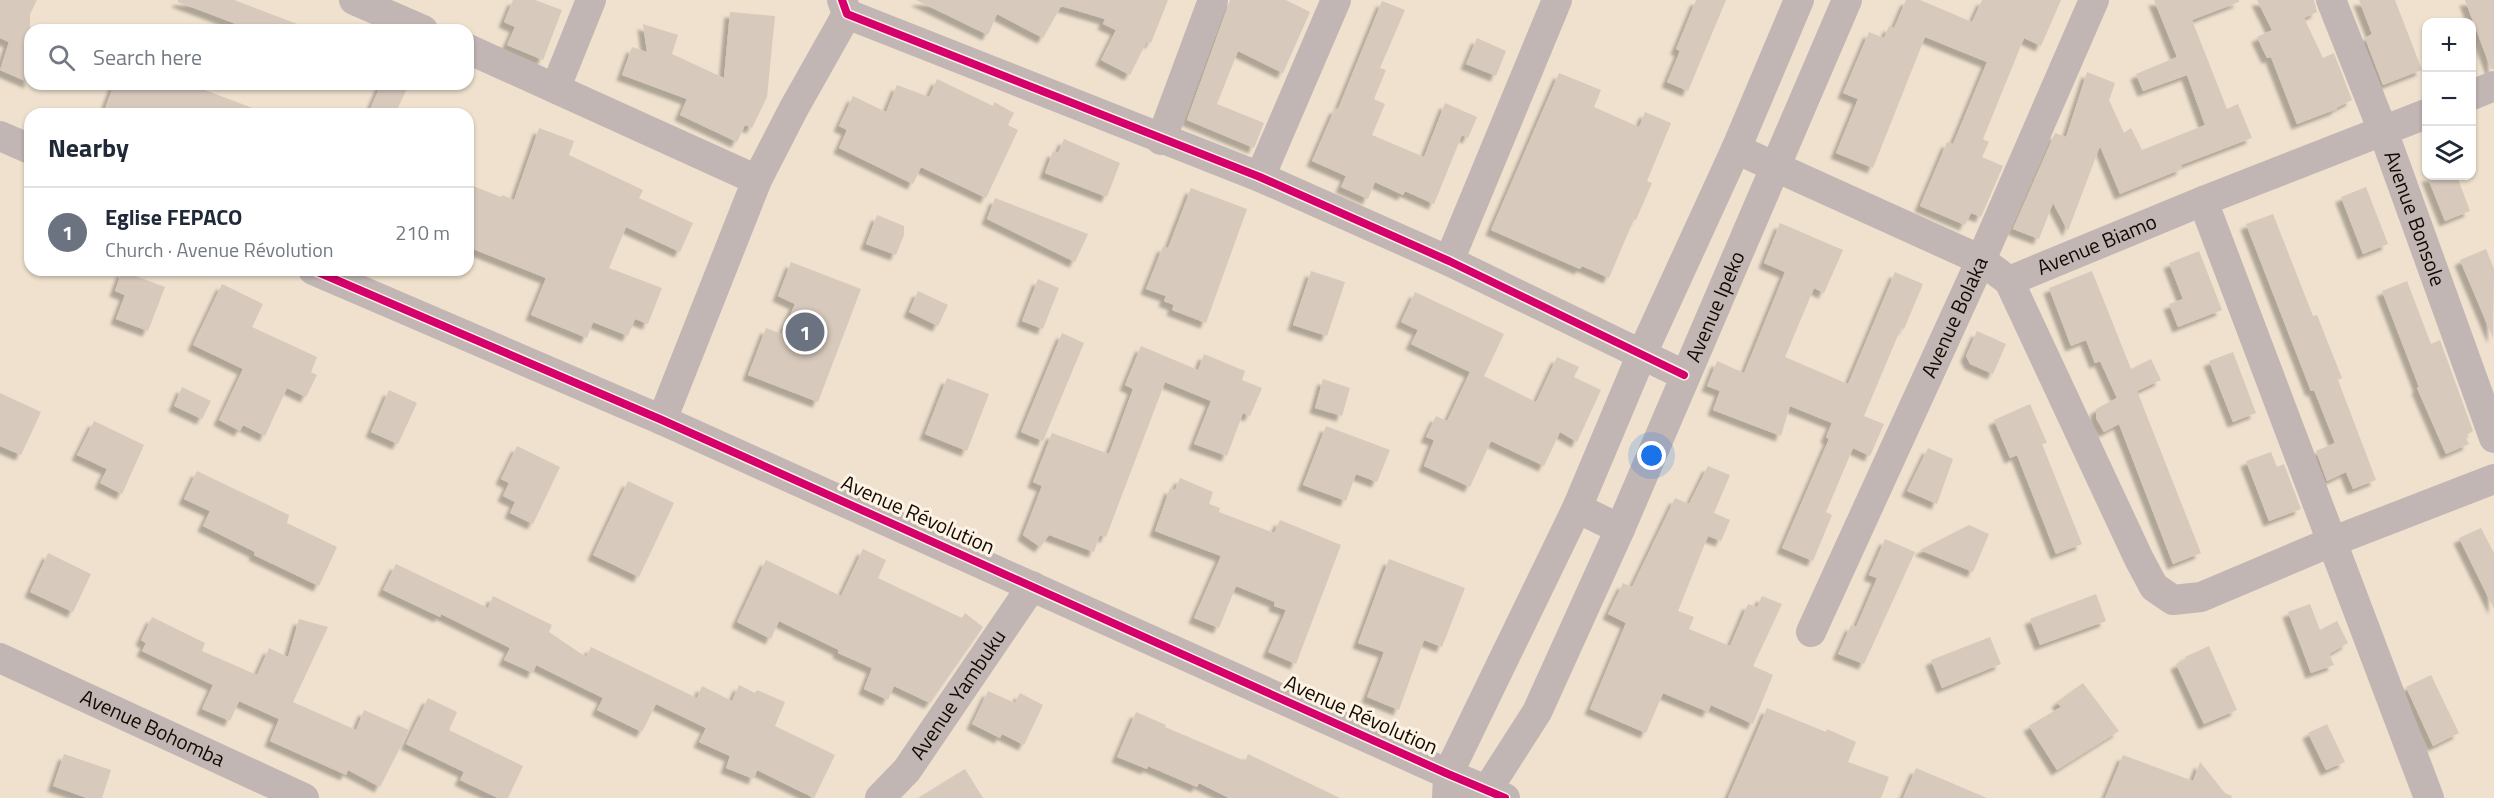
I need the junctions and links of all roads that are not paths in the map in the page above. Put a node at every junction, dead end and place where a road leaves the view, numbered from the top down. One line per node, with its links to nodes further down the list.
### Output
1 (354, 0): 11 (street)
2 (591, 0): 14 (street)
3 (1213, 0): 19 (street)
4 (1336, 0): 23 (street)
5 (1557, 0): 27 (street)
6 (1799, 0): 21 (street)
7 (1848, 0): 22 (street, Avenue Ipeko)
8 (2094, 0): 26 (street, Avenue Bolaka)
9 (2331, 0): 17 (street, Avenue Bonsole)
10 (845, 7): 19 (street); 24 (street)
11 (409, 24)
12 (474, 52): 14 (street)
13 (2494, 86): 15 (street)
14 (556, 87): 24 (street)
15 (2476, 94)
16 (2422, 116): 17 (street, Avenue Biamo)
17 (2383, 131): 25 (street, Avenue Biamo); 33 (street, Avenue Bonsole)
18 (0, 136): 20 (street)
19 (1161, 140): 23 (street)
20 (24, 146)
21 (1736, 149): 22 (street); 30 (street)
22 (1777, 167): 26 (street); 31 (street, Avenue Ipeko)
23 (1260, 177): 27 (street)
24 (757, 180): 32 (street)
25 (2203, 201): 29 (street, Avenue Biamo); 37 (street)
26 (1981, 260): 29 (street); 39 (street, Avenue Bolaka)
27 (1449, 261): 30 (street)
28 (327, 276): 32 (street, Avenue Révolution)
29 (2009, 281): 37 (street)
30 (1641, 356): 31 (street); 35 (street)
31 (1684, 375): 36 (street, Avenue Ipeko)
32 (662, 420): 38 (street, Avenue Révolution)
33 (2494, 438)
34 (2494, 479): 37 (street)
35 (1576, 508): 36 (street); 41 (street)
36 (1620, 529): 42 (street, Avenue Ipeko)
37 (2331, 542): 45 (street)
38 (1032, 586): 41 (street, Avenue Révolution); 44 (street, Avenue Yambuku)
39 (1811, 632)
40 (0, 658): 43 (street, Avenue Bohomba)
41 (1447, 786): 42 (street, Avenue Révolution)
42 (1489, 795)
43 (304, 798)
44 (880, 798)
45 (2429, 798)

